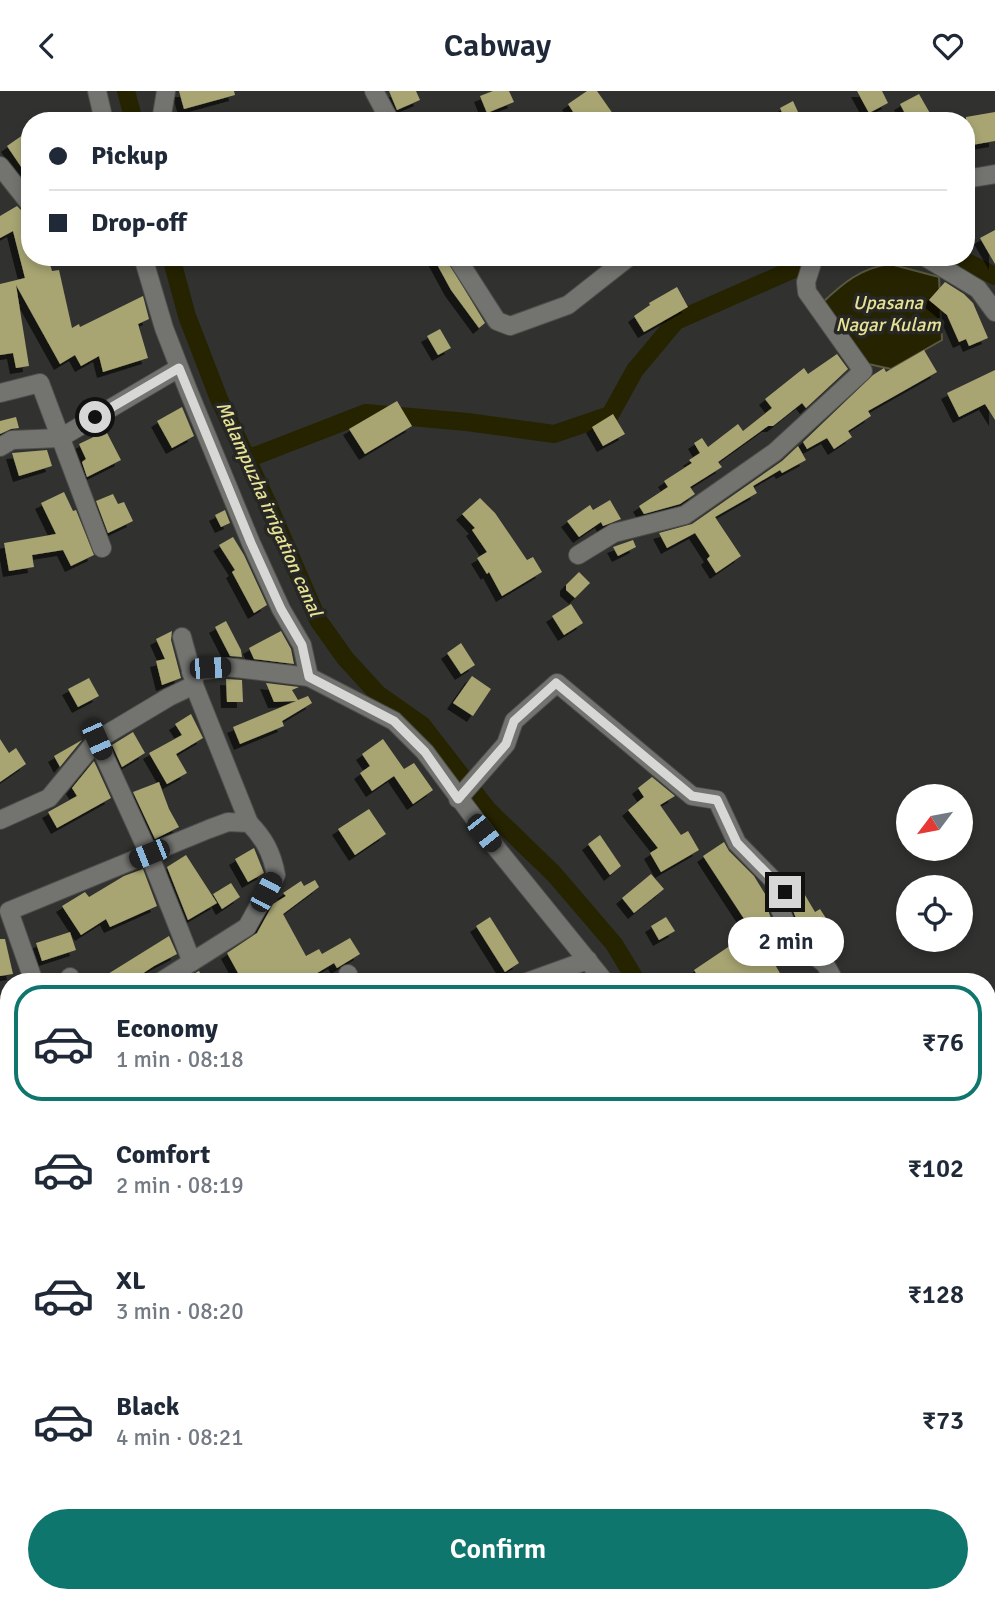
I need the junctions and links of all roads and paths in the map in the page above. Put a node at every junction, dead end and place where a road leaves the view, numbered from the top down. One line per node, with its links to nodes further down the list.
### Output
1 (97, 91): 4 (street)
2 (166, 91): 5 (street)
3 (374, 91): 6 (street)
4 (102, 112)
5 (162, 112)
6 (385, 112)
7 (0, 166): 10 (street)
8 (995, 174): 9 (street)
9 (975, 177)
10 (21, 193)
11 (146, 266): 17 (street)
12 (462, 266): 13 (street)
13 (618, 266)
14 (811, 266): 22 (street)
15 (940, 266): 16 (street)
16 (995, 312)
17 (179, 368): 19 (street); 24 (street)
18 (0, 393): 19 (street)
19 (60, 438): 20 (street); 21 (street)
20 (0, 447)
21 (102, 548)
22 (578, 555)
23 (181, 637): 25 (street)
24 (309, 677): 25 (street); 27 (street)
25 (193, 679): 26 (street); 29 (street)
26 (97, 740): 28 (street); 30 (street)
27 (463, 792): 31 (street); 37 (street)
28 (0, 820)
29 (249, 823): 30 (street); 32 (street)
30 (149, 854): 32 (street); 33 (street)
31 (588, 960): 35 (street); 36 (street)
32 (192, 962): 34 (street)
33 (31, 973)
34 (174, 973)
35 (552, 973)
36 (598, 973)
37 (830, 973)

